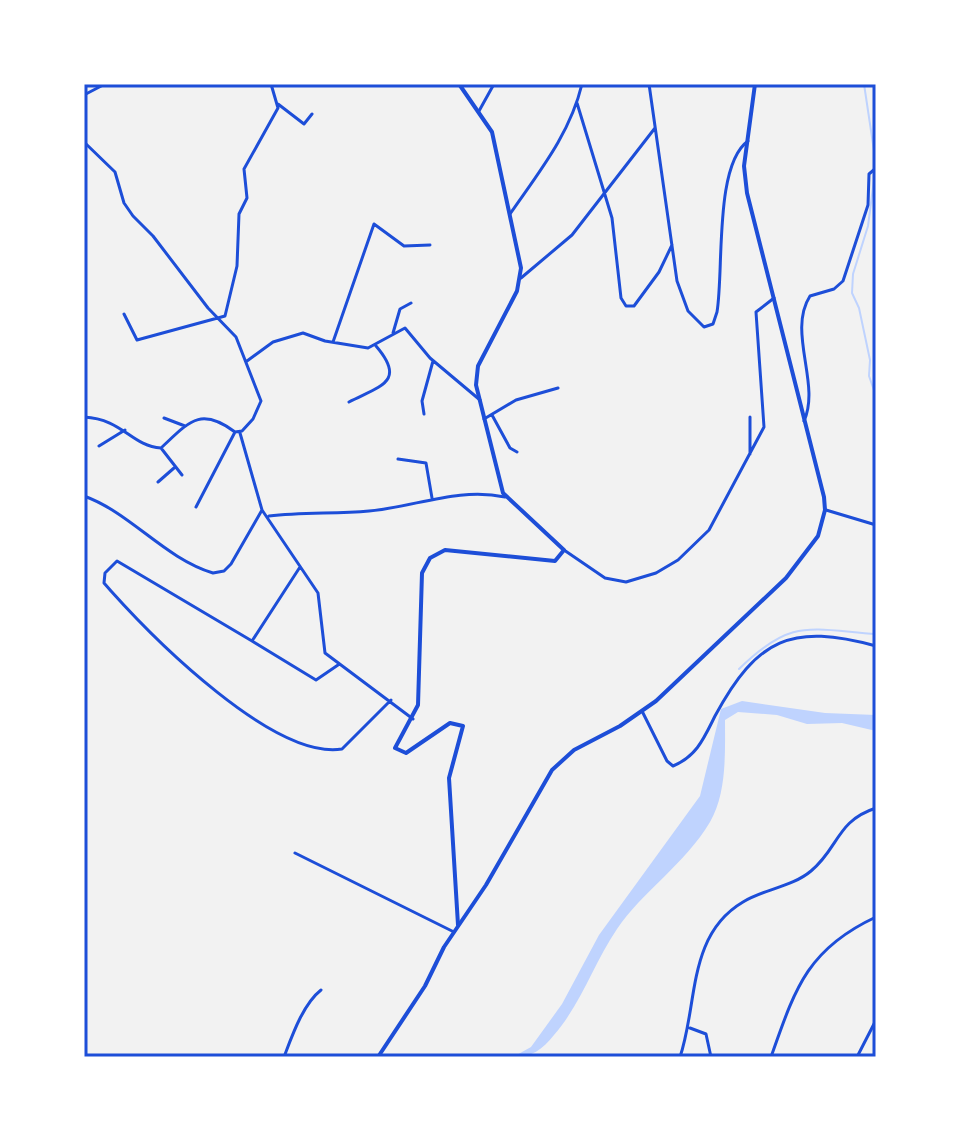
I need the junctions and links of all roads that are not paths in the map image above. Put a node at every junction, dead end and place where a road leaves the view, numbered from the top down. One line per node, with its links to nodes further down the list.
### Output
1 (105, 84): 8 (street)
2 (271, 84): 10 (street)
3 (459, 84): 11 (main road)
4 (494, 84): 11 (street)
5 (582, 84): 9 (street)
6 (649, 84): 13 (street)
7 (755, 84): 14 (main road)
8 (84, 95)
9 (577, 103): 17 (street); 18 (street)
10 (278, 104): 12 (street); 25 (street)
11 (479, 111): 18 (main road)
12 (312, 114)
13 (655, 128): 17 (street); 20 (street)
14 (748, 141): 20 (street); 22 (main road)
15 (84, 142): 25 (street)
16 (876, 168): 40 (street)
17 (604, 197): 20 (street); 21 (street)
18 (510, 214): 21 (main road)
19 (430, 245): 27 (street)
20 (672, 245)
21 (521, 278): 32 (main road)
22 (775, 298): 40 (main road); 47 (street)
23 (411, 303): 26 (street)
24 (124, 314): 25 (street)
25 (221, 319): 29 (street)
26 (393, 333): 28 (street); 30 (street)
27 (333, 342): 28 (street); 29 (street)
28 (376, 346): 33 (street)
29 (247, 361): 43 (street)
30 (433, 361): 32 (street); 34 (street)
31 (558, 388): 35 (street)
32 (480, 400): 39 (main road)
33 (349, 402)
34 (424, 414)
35 (492, 415): 39 (street); 46 (street)
36 (84, 417): 42 (street)
37 (750, 417): 47 (street)
38 (164, 418): 41 (street)
39 (484, 419): 53 (main road)
40 (803, 423): 57 (main road)
41 (185, 426): 43 (street); 45 (street)
42 (125, 430): 44 (street); 45 (street)
43 (238, 432): 55 (street); 56 (street)
44 (99, 446)
45 (161, 448): 49 (street)
46 (517, 452)
47 (750, 454): 60 (street)
48 (398, 459): 54 (street)
49 (174, 468): 50 (street); 51 (street)
50 (182, 475)
51 (158, 482)
52 (84, 496): 56 (street)
53 (505, 497): 54 (street); 60 (main road)
54 (432, 498): 58 (street)
55 (196, 507)
56 (262, 510): 58 (street)
57 (825, 510): 59 (street); 66 (main road)
58 (269, 516): 61 (street)
59 (876, 525)
60 (564, 550): 67 (main road)
61 (300, 567): 62 (street); 64 (street)
62 (252, 641): 64 (street); 65 (street)
63 (876, 646): 66 (street)
64 (338, 665): 65 (street)
65 (391, 700): 67 (street)
66 (642, 711): 71 (main road)
67 (413, 719): 71 (main road)
68 (876, 808): 75 (street)
69 (295, 853): 72 (street)
70 (876, 917): 80 (street)
71 (458, 925): 72 (main road)
72 (454, 932): 77 (main road)
73 (321, 990): 76 (street)
74 (876, 1020): 81 (street)
75 (690, 1028): 78 (street); 79 (street)
76 (284, 1057)
77 (378, 1057)
78 (680, 1057)
79 (711, 1057)
80 (771, 1057)
81 (857, 1057)

